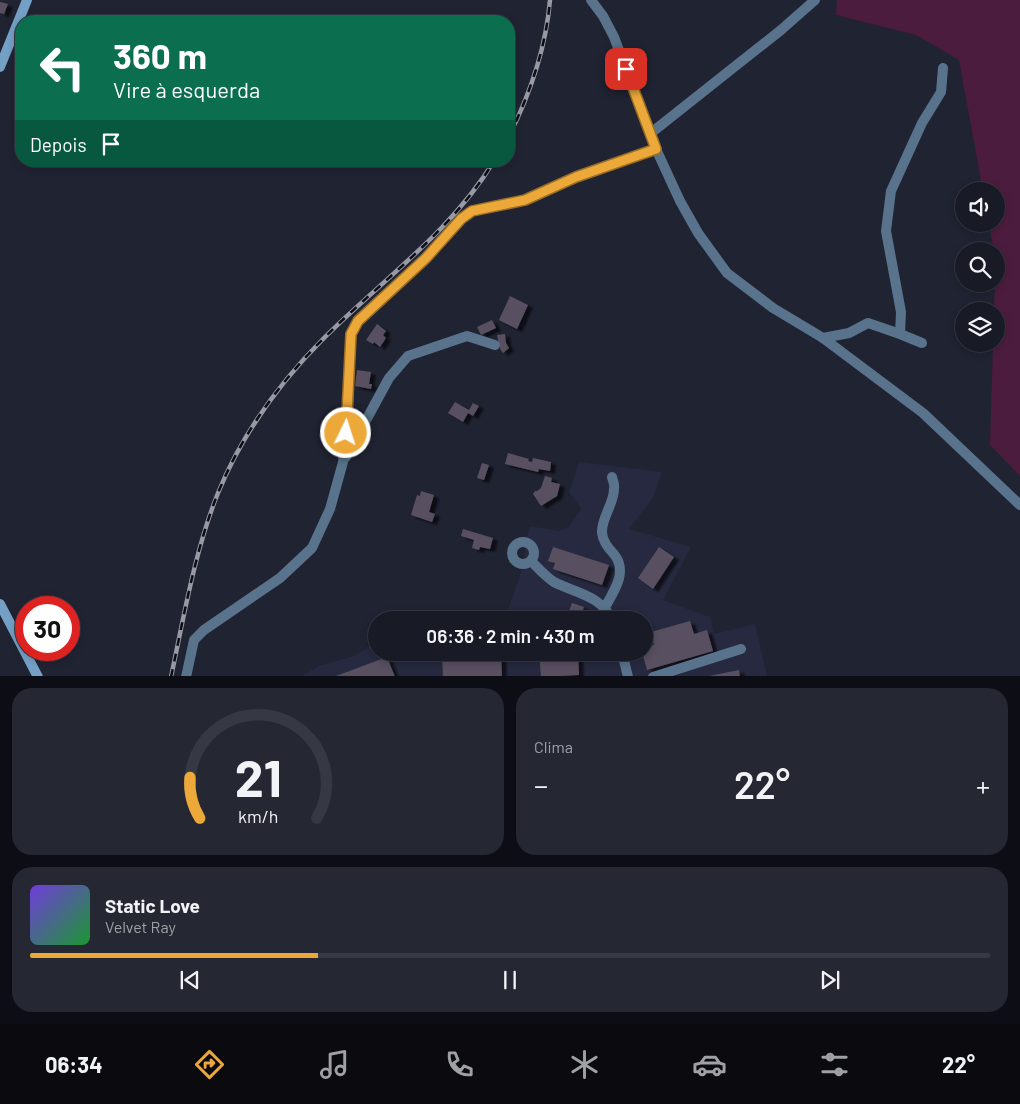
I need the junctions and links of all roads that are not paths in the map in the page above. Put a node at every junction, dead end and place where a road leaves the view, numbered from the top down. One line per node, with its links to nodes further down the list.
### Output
1 (27, 0): 4 (main road)
2 (591, 0): 8 (street)
3 (814, 0): 8 (street)
4 (21, 15)
5 (15, 30): 6 (main road)
6 (0, 67)
7 (943, 68): 10 (street)
8 (651, 133): 9 (street)
9 (656, 149): 11 (street); 14 (street)
10 (900, 334): 11 (street); 12 (street)
11 (824, 338): 16 (street)
12 (922, 343)
13 (495, 345): 14 (street)
14 (343, 462): 23 (street)
15 (612, 478): 19 (street)
16 (1020, 505)
17 (531, 561): 19 (street)
18 (0, 604): 22 (main road)
19 (604, 609)
20 (741, 649): 25 (street)
21 (624, 661): 24 (street)
22 (38, 676)
23 (186, 676)
24 (628, 676)
25 (653, 676)

